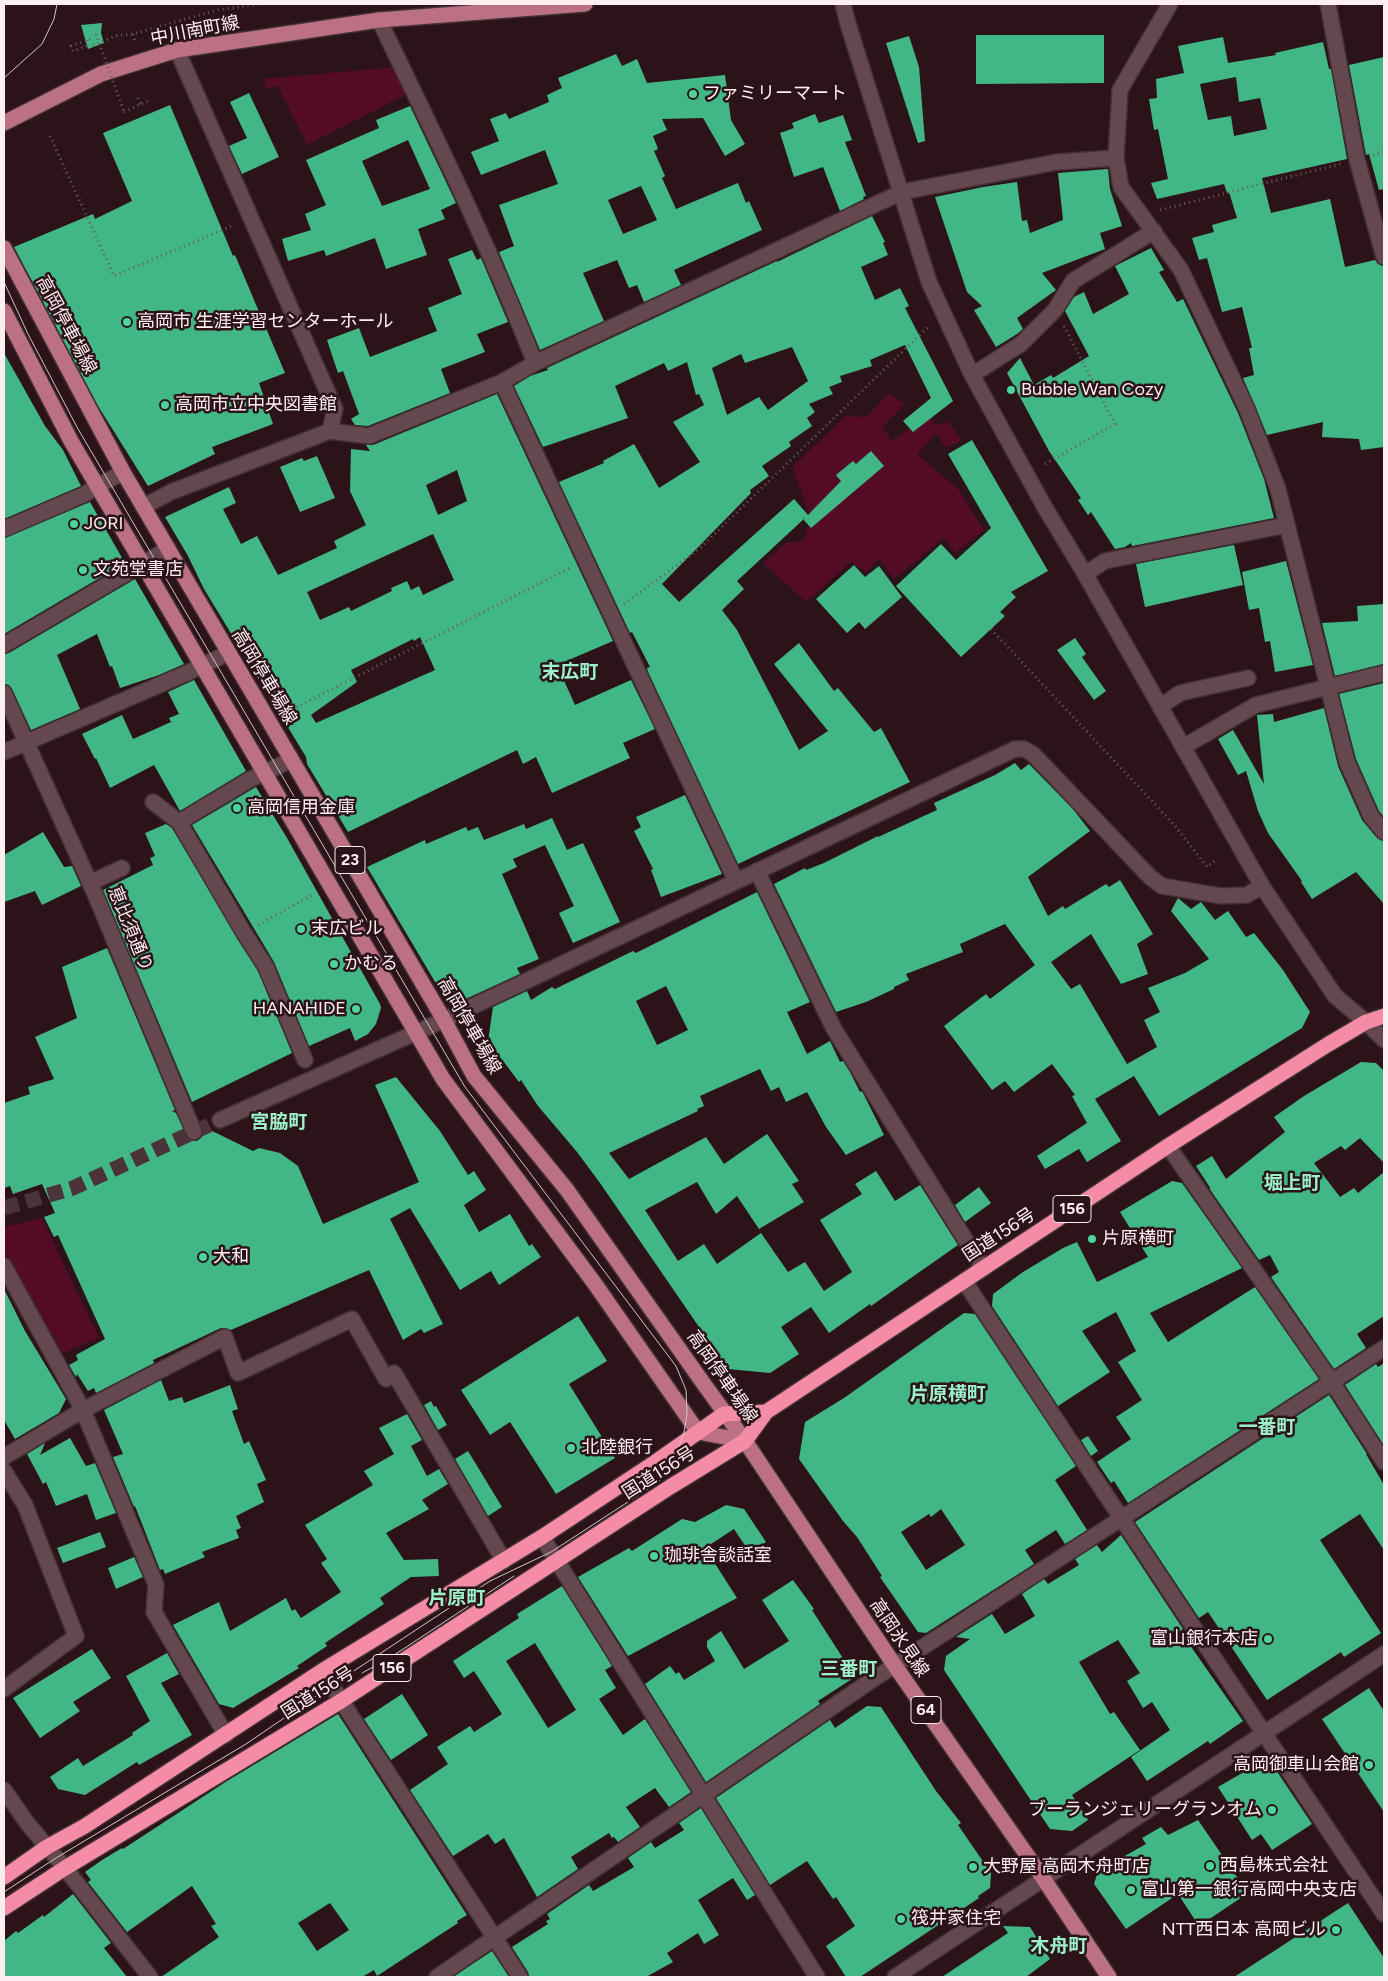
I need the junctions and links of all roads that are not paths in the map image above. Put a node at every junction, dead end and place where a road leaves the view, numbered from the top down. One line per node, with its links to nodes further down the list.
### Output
1 (586, 4): 5 (main road, 中川南町線)
2 (843, 4): 10 (street)
3 (1170, 4): 9 (street)
4 (1328, 4): 13 (street)
5 (505, 7): 6 (main road, 中川南町線)
6 (379, 20): 7 (main road, 中川南町線); 15 (street)
7 (177, 50): 8 (main road, 中川南町線); 18 (street)
8 (4, 123)
9 (1116, 158): 10 (street); 11 (street)
10 (902, 192): 15 (street); 16 (street)
11 (1154, 231): 16 (street); 22 (street)
12 (4, 248): 19 (main road, 高岡停車場線 / 23)
13 (1384, 257)
14 (4, 311): 20 (main road, 23)
15 (535, 363): 17 (street)
16 (972, 374): 26 (street)
17 (502, 382): 18 (street); 45 (street)
18 (330, 431): 21 (street)
19 (123, 472): 20 (street); 21 (main road, 高岡停車場線 / 23)
20 (97, 487): 23 (street); 25 (main road, 23)
21 (143, 507): 24 (main road, 高岡停車場線 / 23)
22 (1287, 525): 26 (street); 32 (street)
23 (4, 529)
24 (168, 549): 25 (street); 28 (main road, 高岡停車場線 / 23)
25 (142, 563): 27 (street); 29 (main road, 23)
26 (1085, 574): 34 (street)
27 (4, 645)
28 (228, 652): 29 (street); 38 (main road, 高岡停車場線 / 23)
29 (202, 666): 35 (street); 39 (main road, 23)
30 (1384, 673): 32 (street)
31 (1248, 678): 34 (street)
32 (1327, 687): 36 (street); 42 (street)
33 (4, 693): 35 (street, 恵比須通り)
34 (1160, 707): 36 (street)
35 (27, 742): 37 (street); 46 (street, 恵比須通り)
36 (1183, 747): 47 (street)
37 (4, 752)
38 (291, 760): 39 (street); 49 (main road, 高岡停車場線 / 23)
39 (264, 773): 41 (street); 51 (main road, 23)
40 (153, 802): 41 (street)
41 (179, 822): 53 (street)
42 (1384, 832)
43 (122, 868): 46 (street)
44 (757, 871): 45 (street); 47 (street); 58 (street)
45 (736, 881): 49 (street)
46 (90, 883): 55 (street, 恵比須通り)
47 (1262, 886): 50 (street)
48 (1384, 1016): 50 (highway, 国道156号 / 156)
49 (444, 1020): 51 (street); 64 (main road, 高岡停車場線 / 23)
50 (1366, 1022): 52 (street); 56 (highway, 国道156号 / 156)
51 (416, 1033): 54 (street); 65 (main road, 23)
52 (1384, 1040)
53 (305, 1060)
54 (220, 1120)
55 (194, 1132)
56 (1168, 1146): 58 (highway, 国道156号 / 156); 61 (street)
57 (4, 1266): 62 (street)
58 (982, 1268): 59 (highway, 国道156号 / 156)
59 (964, 1281): 63 (highway, 国道156号 / 156); 70 (street)
60 (1384, 1348): 61 (street)
61 (1332, 1382): 68 (street); 70 (street)
62 (83, 1410): 67 (street); 72 (street); 80 (street)
63 (766, 1412): 64 (highway); 66 (highway, 国道156号 / 156)
64 (724, 1414): 65 (highway, 国道156号 / 156); 66 (main road, 高岡停車場線 / 23)
65 (698, 1432): 66 (main road, 高岡停車場線); 71 (highway, 国道156号 / 156)
66 (744, 1441): 73 (highway, 国道156号 / 156); 75 (main road, 高岡氷見線 / 64)
67 (4, 1456)
68 (1384, 1462)
69 (4, 1471): 77 (street)
70 (1122, 1518): 75 (street); 79 (street)
71 (542, 1537): 72 (highway, 国道156号 / 156); 73 (street)
72 (504, 1561): 76 (highway, 国道156号 / 156)
73 (556, 1561): 78 (highway, 国道156号 / 156); 82 (street)
74 (1384, 1654): 79 (street)
75 (895, 1666): 82 (street); 86 (main road, 高岡氷見線 / 64)
76 (322, 1671): 78 (street); 80 (highway, 国道156号 / 156)
77 (4, 1689)
78 (341, 1701): 84 (highway, 国道156号 / 156); 89 (street)
79 (1264, 1734): 86 (street); 88 (street)
80 (226, 1735): 83 (highway, 国道156号 / 156)
81 (4, 1790): 83 (street)
82 (702, 1797): 89 (street); 93 (street)
83 (47, 1847): 84 (street); 85 (highway, 国道156号 / 156)
84 (65, 1868): 87 (highway, 国道156号 / 156); 90 (street)
85 (4, 1877)
86 (1043, 1878): 94 (street); 95 (main road, 高岡氷見線 / 64)
87 (4, 1908)
88 (1384, 1914)
89 (495, 1937): 91 (street); 92 (street)
90 (150, 1977)
91 (437, 1977)
92 (520, 1977)
93 (816, 1977)
94 (895, 1977)
95 (1109, 1977)

